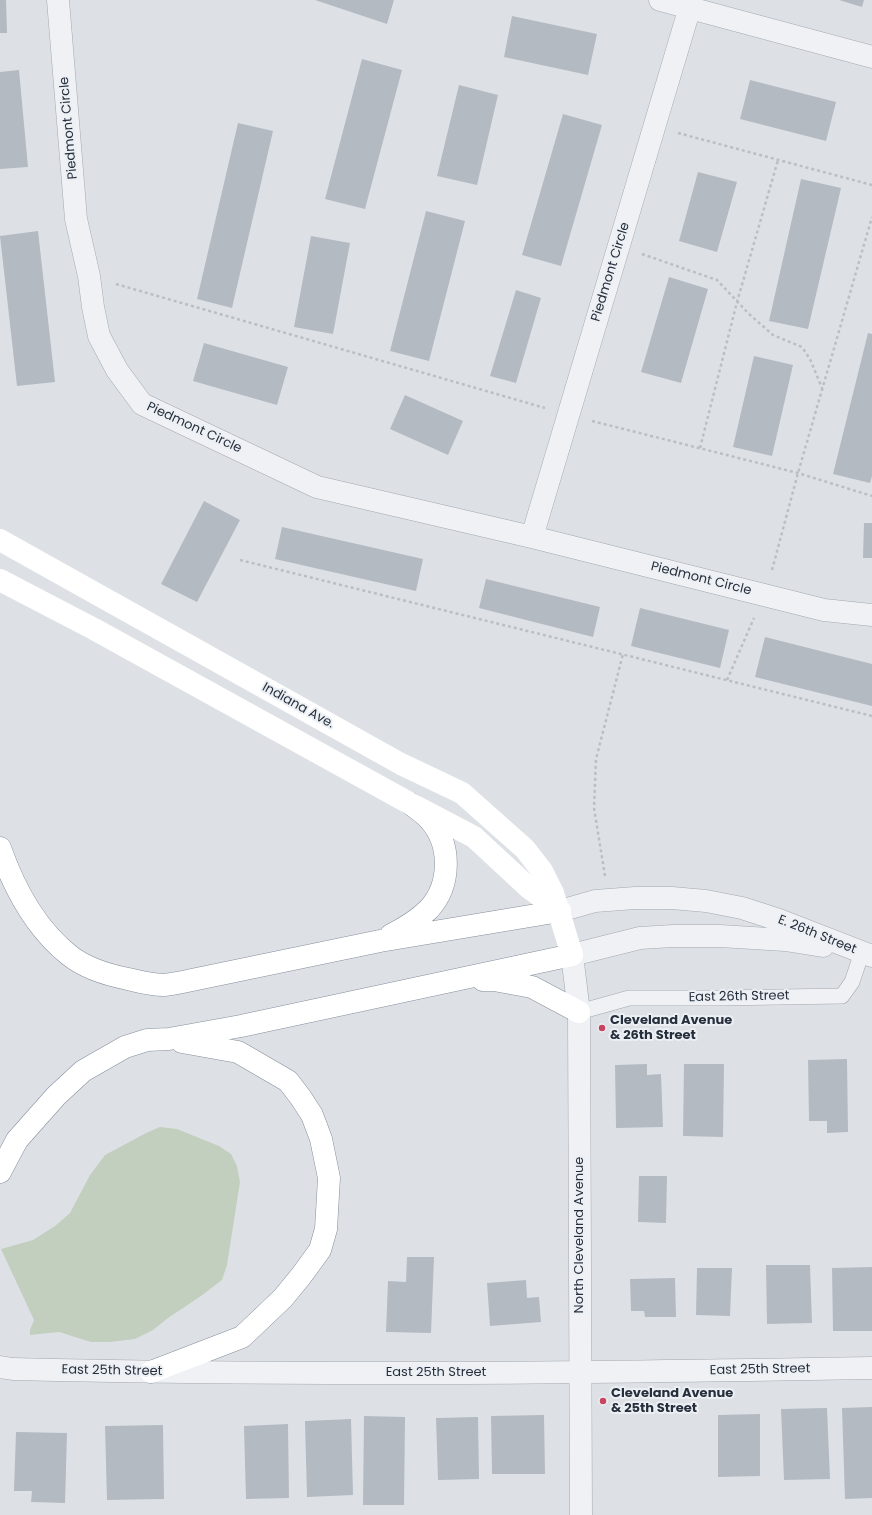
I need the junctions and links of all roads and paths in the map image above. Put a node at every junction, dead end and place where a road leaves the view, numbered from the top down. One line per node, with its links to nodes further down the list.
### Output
1 (58, 0): 10 (street, Piedmont Circle)
2 (660, 0): 3 (street)
3 (690, 7): 4 (street); 5 (street, Piedmont Circle)
4 (872, 57)
5 (654, 127): 6 (path); 9 (street, Piedmont Circle)
6 (778, 160): 7 (path); 11 (path)
7 (872, 185)
8 (872, 217): 12 (path)
9 (618, 246): 11 (path); 13 (street, Piedmont Circle)
10 (89, 276): 13 (path); 17 (street, Piedmont Circle)
11 (737, 302): 12 (path); 14 (path)
12 (822, 388): 15 (path)
13 (568, 415): 14 (path); 17 (street, Piedmont Circle)
14 (700, 448): 15 (path)
15 (798, 473): 16 (path); 21 (path)
16 (872, 496)
17 (532, 537): 21 (street, Piedmont Circle)
18 (0, 540): 29 (main road, Indiana Ave.)
19 (240, 560): 23 (path)
20 (0, 580): 26 (main road)
21 (765, 595): 22 (street, Piedmont Circle); 24 (path)
22 (872, 615)
23 (623, 654): 24 (path); 28 (path)
24 (727, 680): 25 (path)
25 (872, 716)
26 (411, 804): 29 (main road); 30 (main road)
27 (0, 848): 30 (main road)
28 (608, 900): 29 (street, E. 26th Street); 31 (street, E. 26th Street)
29 (560, 911): 30 (main road); 32 (main road, Indiana Ave.)
30 (380, 941)
31 (867, 954): 32 (street, E. 26th Street); 34 (lane, East 26th Street)
32 (572, 955): 33 (main road); 34 (street, North Cleveland Avenue)
33 (444, 982): 34 (main road); 35 (main road)
34 (579, 1012): 40 (street, North Cleveland Avenue)
35 (169, 1039): 36 (main road); 39 (main road)
36 (0, 1172)
37 (0, 1367): 39 (street, East 25th Street)
38 (872, 1368): 40 (street, East 25th Street)
39 (151, 1372): 40 (street, East 25th Street)
40 (581, 1373): 41 (street, North Cleveland Avenue)
41 (581, 1515)

